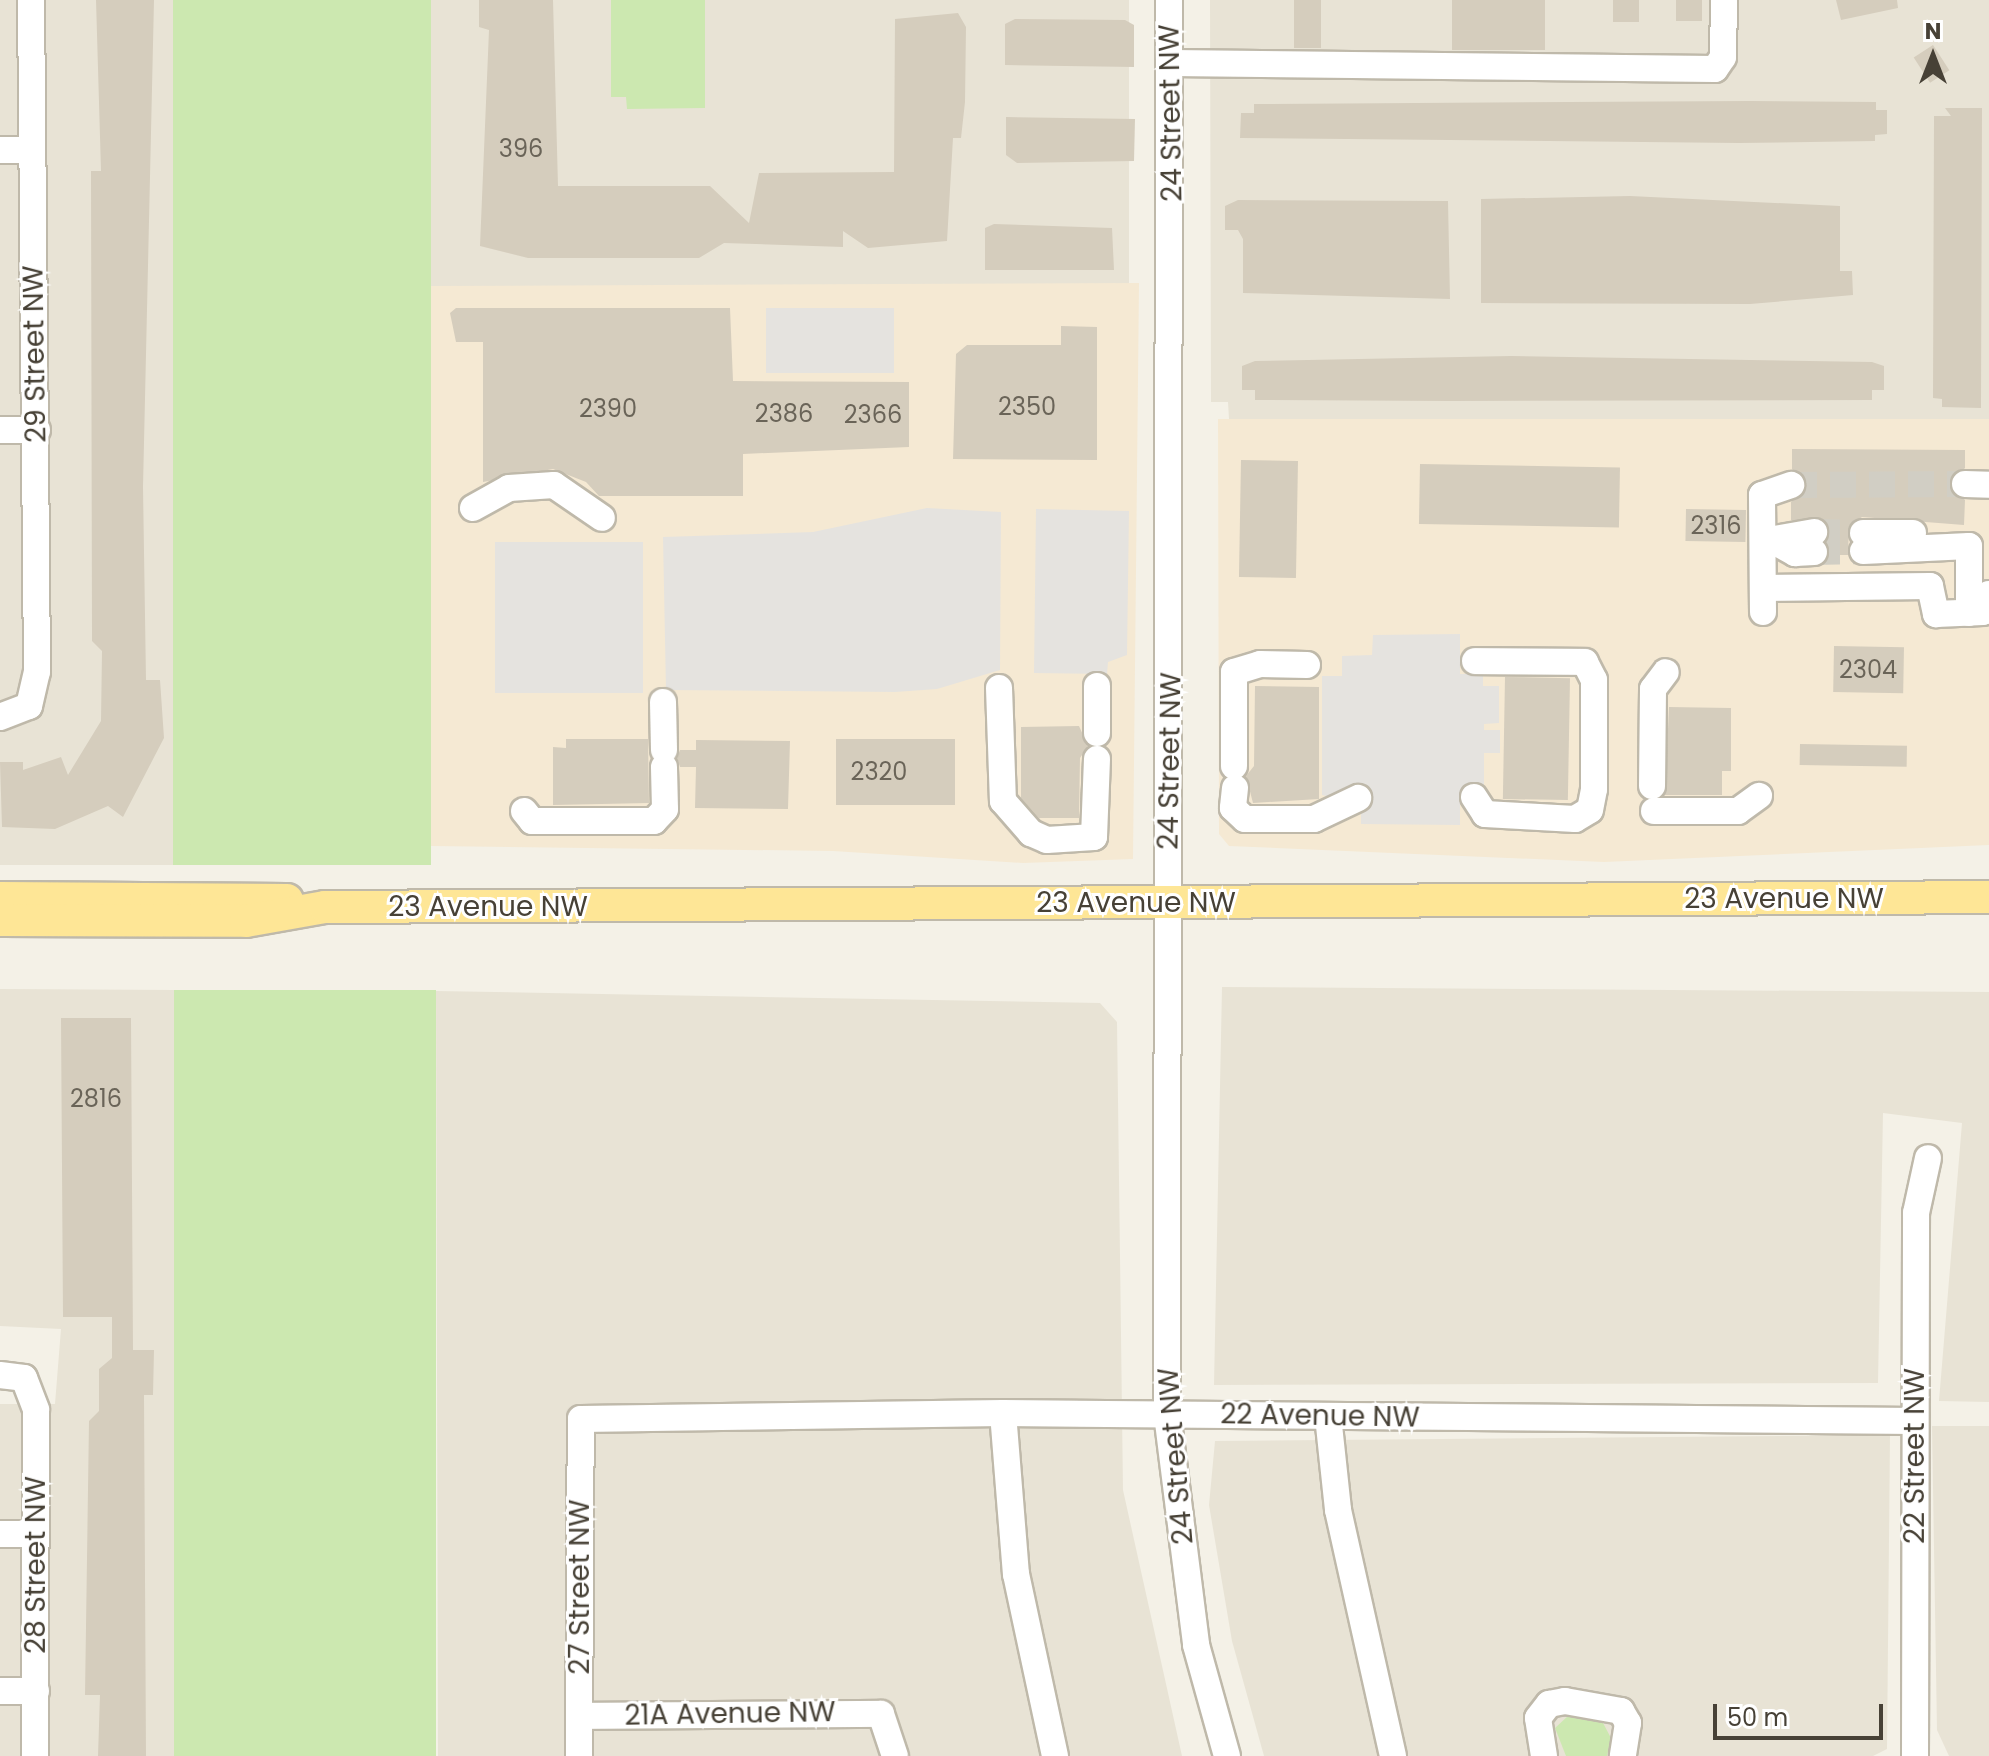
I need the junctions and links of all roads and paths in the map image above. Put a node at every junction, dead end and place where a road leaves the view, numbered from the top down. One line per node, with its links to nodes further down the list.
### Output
1 (31, 0): 6 (street, 29 Street NW)
2 (1169, 0): 4 (street, 24 Street NW)
3 (1724, 0): 4 (street)
4 (1171, 63): 31 (street, 24 Street NW)
5 (0, 150): 6 (street)
6 (29, 150): 8 (street, 29 Street NW)
7 (0, 430): 8 (street)
8 (37, 430): 23 (street, 29 Street NW)
9 (1791, 485): 12 (street)
10 (473, 508): 11 (street)
11 (602, 518)
12 (1769, 542): 13 (street); 16 (street)
13 (1814, 542)
14 (1863, 542): 16 (street)
15 (1989, 594): 16 (street)
16 (1969, 613)
17 (1475, 661): 25 (street)
18 (1307, 665): 26 (street)
19 (1666, 672): 24 (street)
20 (1097, 686): 21 (street)
21 (999, 688)
22 (663, 702): 27 (street)
23 (0, 717)
24 (1759, 796)
25 (1474, 797)
26 (1358, 798)
27 (524, 811)
28 (1989, 897): 30 (main road, 23 Avenue NW)
29 (0, 898): 32 (main road, 23 Avenue NW)
30 (1947, 900): 31 (main road, 23 Avenue NW); 33 (main road, 23 Avenue NW)
31 (1168, 903): 32 (main road, 23 Avenue NW); 38 (street, 24 Street NW)
32 (325, 907): 34 (main road, 23 Avenue NW)
33 (1989, 911)
34 (0, 920)
35 (1928, 1158): 41 (street, 22 Street NW)
36 (12, 1376): 43 (street, 28 Street NW)
37 (1003, 1413): 38 (street, 22 Avenue NW); 40 (street, 22 Avenue NW); 50 (street)
38 (1167, 1414): 39 (street, 22 Avenue NW); 51 (street, 24 Street NW)
39 (1328, 1416): 41 (street, 22 Avenue NW); 52 (street)
40 (581, 1419): 46 (street, 27 Street NW)
41 (1915, 1421): 55 (street, 22 Street NW)
42 (0, 1534): 43 (street)
43 (35, 1534): 45 (street, 28 Street NW)
44 (0, 1691): 45 (street)
45 (36, 1691): 47 (street, 28 Street NW)
46 (580, 1716): 48 (street, 27 Street NW); 49 (street, 21A Avenue NW)
47 (35, 1756)
48 (579, 1756)
49 (895, 1756)
50 (1055, 1756)
51 (1227, 1756)
52 (1393, 1756)
53 (1544, 1756): 54 (street)
54 (1623, 1756)
55 (1915, 1756)

